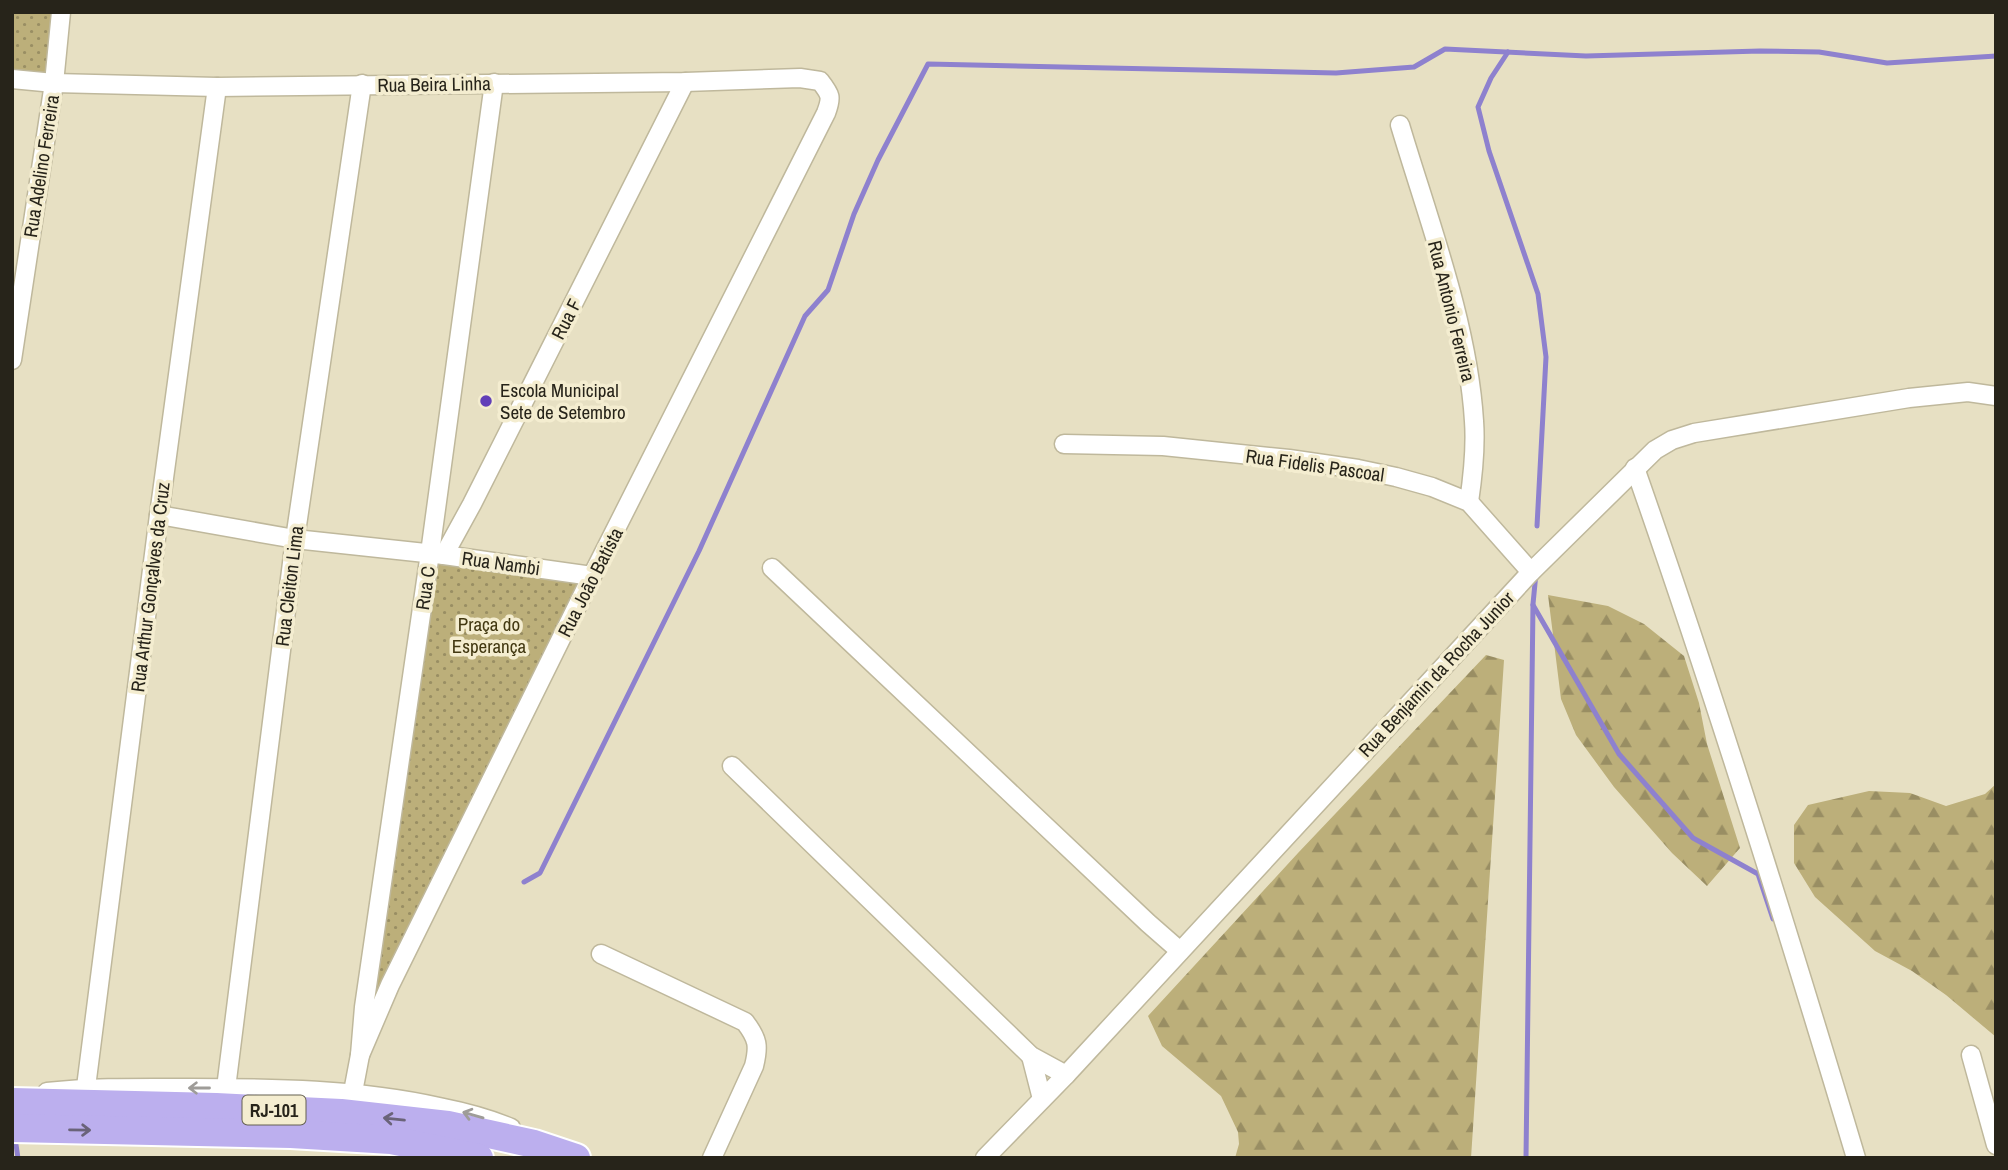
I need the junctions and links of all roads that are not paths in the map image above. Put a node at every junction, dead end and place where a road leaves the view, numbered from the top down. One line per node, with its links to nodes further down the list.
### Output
1 (61, 12): 4 (street, Rua Adelino Ferreira)
2 (12, 79): 4 (street, Rua Beira Linha)
3 (685, 82): 5 (street, Rua Beira Linha); 8 (street, Rua Beira Linha); 17 (street, Rua F)
4 (54, 83): 7 (street, Rua Beira Linha); 10 (street, Rua Adelino Ferreira)
5 (494, 83): 6 (street, Rua Beira Linha); 17 (street, Rua C)
6 (362, 85): 7 (street, Rua Beira Linha); 16 (street, Rua Cleiton Lima)
7 (217, 87): 15 (street, Rua Arthur Gonçalves da Cruz)
8 (826, 113): 20 (street, Rua Joāo Batista)
9 (1400, 125): 14 (street, Rua Antonio Ferreira)
10 (12, 360)
11 (1996, 396): 13 (street, Rua Benjamin da Rocha Junior)
12 (1063, 444): 14 (street, Rua Fidelis Pascoal)
13 (1635, 468): 19 (street, Rua Benjamin da Rocha Junior); 40 (street)
14 (1469, 502): 19 (street, Rua Fidelis Pascoal)
15 (159, 515): 16 (street, Rua Nambi); 28 (street, Rua Arthur Gonçalves da Cruz)
16 (295, 539): 17 (street, Rua Nambi); 29 (street, Rua Cleiton Lima)
17 (437, 554): 20 (street, Rua Nambi); 24 (street, Rua C)
18 (772, 568): 22 (street)
19 (1531, 572): 22 (street, Rua Benjamin da Rocha Junior)
20 (592, 576): 24 (street, Rua Joāo Batista)
21 (732, 766): 26 (street)
22 (1180, 951): 27 (street, Rua Benjamin da Rocha Junior)
23 (601, 954): 38 (street)
24 (360, 1055): 30 (street, Rua C)
25 (1971, 1055): 35 (street)
26 (1031, 1056): 27 (street); 31 (street)
27 (1066, 1075): 31 (street, Rua Benjamin da Rocha Junior)
28 (86, 1087): 29 (street, one-way to 28); 32 (street)
29 (226, 1088): 30 (street)
30 (353, 1092): 34 (street, one-way to 30)
31 (1042, 1099): 39 (street, Rua Benjamin da Rocha Junior)
32 (12, 1100): 34 (main road, RJ-101, one-way to 32)
33 (12, 1128): 36 (main road, RJ-101, one-way to 36)
34 (534, 1144): 37 (main road, RJ-101)
35 (1996, 1145)
36 (479, 1158)
37 (576, 1158)
38 (712, 1158)
39 (985, 1158)
40 (1856, 1158)

